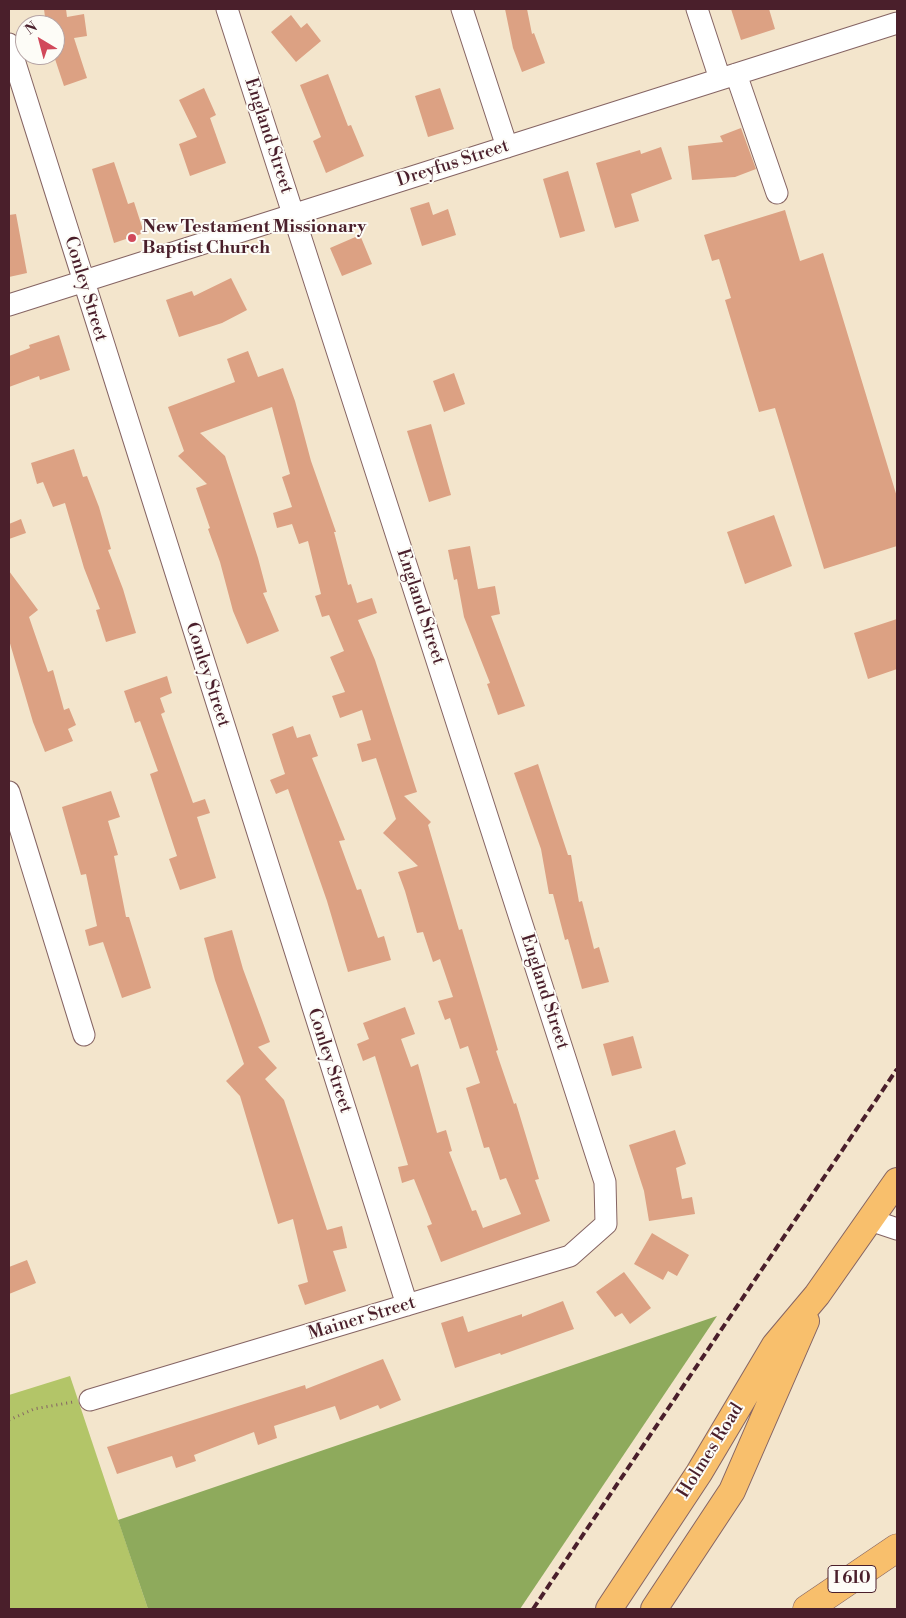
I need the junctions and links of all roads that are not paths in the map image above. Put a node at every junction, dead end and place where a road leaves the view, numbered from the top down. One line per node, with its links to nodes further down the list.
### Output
1 (227, 9): 9 (street, England Street)
2 (462, 9): 7 (street)
3 (697, 9): 6 (street)
4 (897, 24): 6 (street, Dreyfus Street)
5 (9, 44): 10 (street, Conley Street)
6 (728, 77): 7 (street, Dreyfus Street); 8 (street)
7 (507, 147): 9 (street, Dreyfus Street)
8 (777, 194)
9 (294, 215): 10 (street, Dreyfus Street); 15 (street, England Street)
10 (83, 281): 11 (street, Dreyfus Street); 19 (street, Conley Street)
11 (9, 305)
12 (9, 792): 13 (street)
13 (84, 1035)
14 (897, 1181): 16 (main road, Holmes Road)
15 (606, 1206): 19 (street, Mainer Street)
16 (870, 1220): 17 (street); 18 (main road, Holmes Road)
17 (897, 1230)
18 (817, 1295): 22 (main road, Holmes Road); 23 (main road, Holmes Road)
19 (407, 1305): 20 (street, Mainer Street)
20 (90, 1400)
21 (897, 1548): 24 (highway, I 610)
22 (609, 1609)
23 (654, 1609)
24 (807, 1609)

